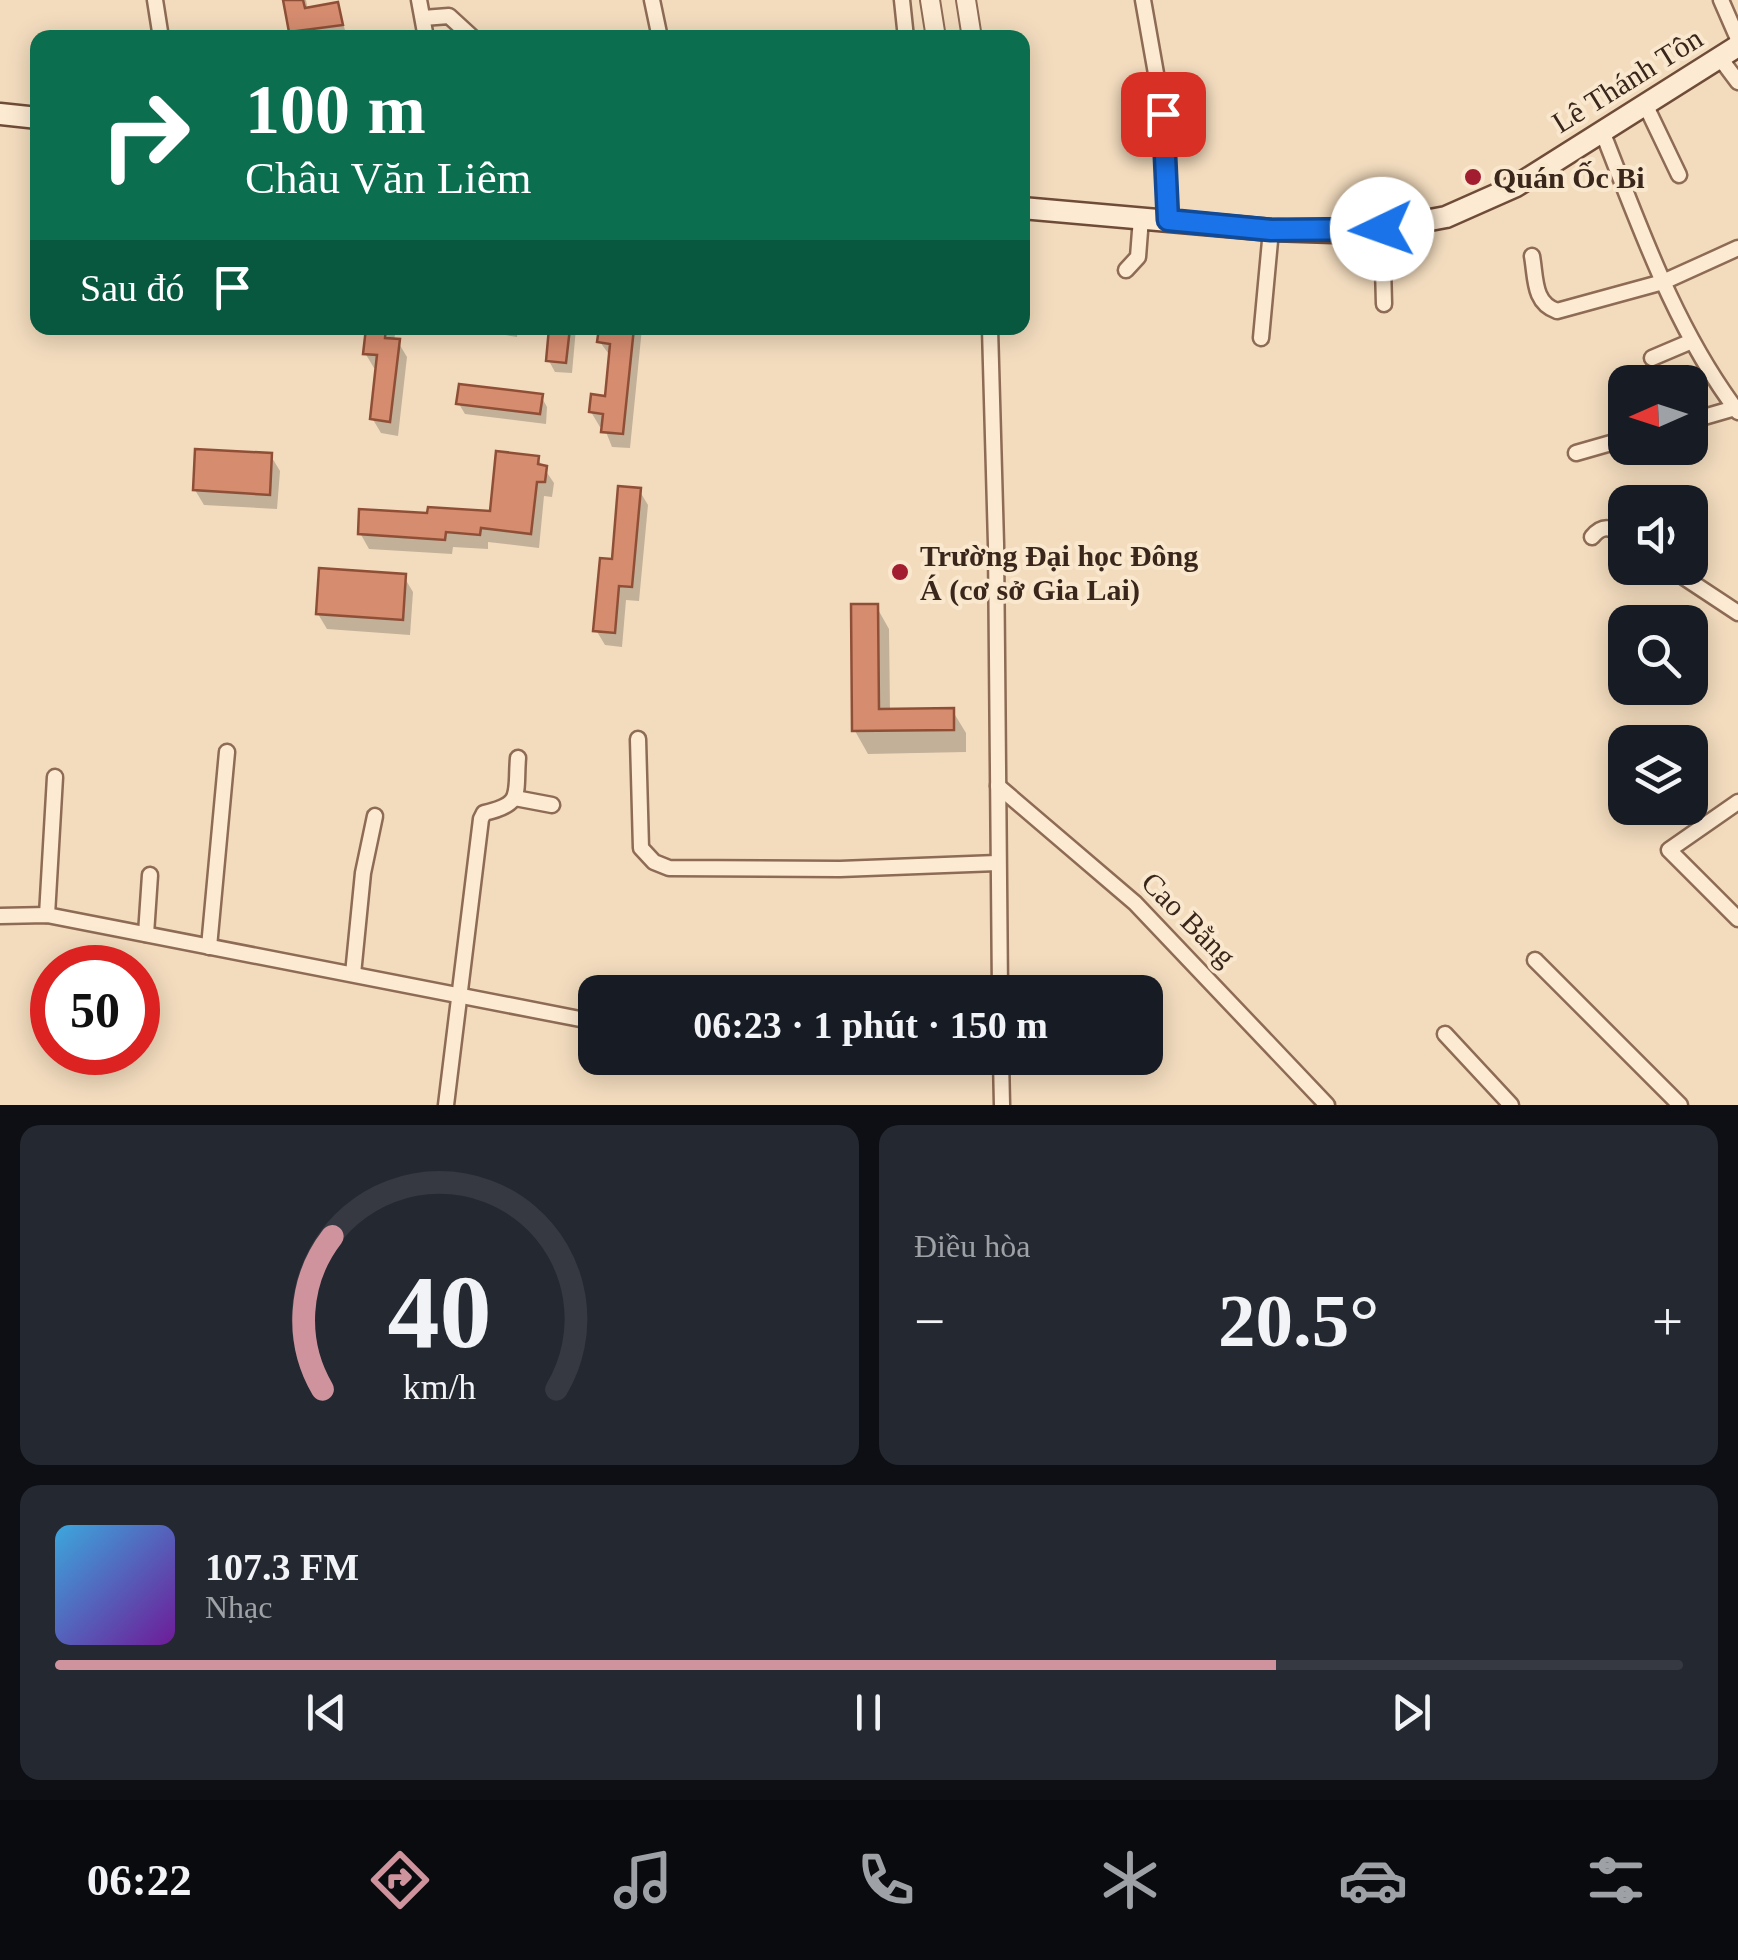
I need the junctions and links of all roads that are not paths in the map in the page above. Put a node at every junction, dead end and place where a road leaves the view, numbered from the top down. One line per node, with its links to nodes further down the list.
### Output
1 (154, 0): 10 (street)
2 (419, 0): 9 (street)
3 (652, 0): 13 (street)
4 (902, 0): 14 (street)
5 (930, 0): 15 (street)
6 (966, 0): 16 (street)
7 (1143, 0): 27 (street)
8 (1722, 0): 17 (street)
9 (423, 18): 11 (street); 12 (street)
10 (160, 30)
11 (425, 30)
12 (465, 30)
13 (658, 30)
14 (905, 30)
15 (935, 30)
16 (971, 30)
17 (1738, 42): 18 (main road, Lê Thánh Tôn)
18 (1720, 58): 19 (street); 20 (main road, Lê Thánh Tôn)
19 (1738, 82)
20 (1645, 104): 23 (main road, Lê Thánh Tôn); 24 (street)
21 (0, 114): 22 (main road)
22 (30, 117)
23 (1602, 131): 28 (main road, Lê Thánh Tôn); 33 (street)
24 (1679, 175)
25 (1030, 209): 26 (main road, Lê Thánh Tôn)
26 (1141, 218): 27 (main road, Lê Thánh Tôn); 32 (street)
27 (1168, 220): 29 (main road, Lê Thánh Tôn)
28 (1382, 229): 29 (main road, Lê Thánh Tôn); 34 (street)
29 (1271, 230): 36 (street)
30 (1738, 248): 33 (street)
31 (1532, 256): 33 (street)
32 (1126, 270)
33 (1663, 282): 37 (street)
34 (1384, 304)
35 (990, 335): 51 (street)
36 (1261, 338)
37 (1692, 341): 38 (street); 39 (street)
38 (1652, 358)
39 (1736, 410): 40 (street)
40 (1708, 417)
41 (1608, 445): 42 (street)
42 (1576, 453)
43 (1608, 528): 44 (street)
44 (1592, 537)
45 (1696, 585): 46 (street)
46 (1738, 613)
47 (638, 739): 56 (street)
48 (227, 752): 62 (street)
49 (518, 758): 52 (street)
50 (56, 777): 59 (street)
51 (998, 786): 56 (street); 72 (street, Cao Bằng)
52 (515, 798): 54 (street); 66 (street)
53 (1738, 802): 60 (street)
54 (552, 805)
55 (375, 816): 64 (street)
56 (997, 863): 65 (street)
57 (150, 875): 61 (street)
58 (0, 916): 59 (street)
59 (47, 916): 61 (street)
60 (1738, 919)
61 (146, 934): 62 (street)
62 (208, 948): 64 (street)
63 (1535, 960): 74 (street)
64 (353, 974): 66 (street)
65 (1000, 975)
66 (460, 995): 67 (street); 70 (street)
67 (578, 1019)
68 (1446, 1034): 73 (street)
69 (1001, 1075): 71 (street)
70 (446, 1105)
71 (1002, 1105)
72 (1327, 1105)
73 (1512, 1105)
74 (1680, 1105)

